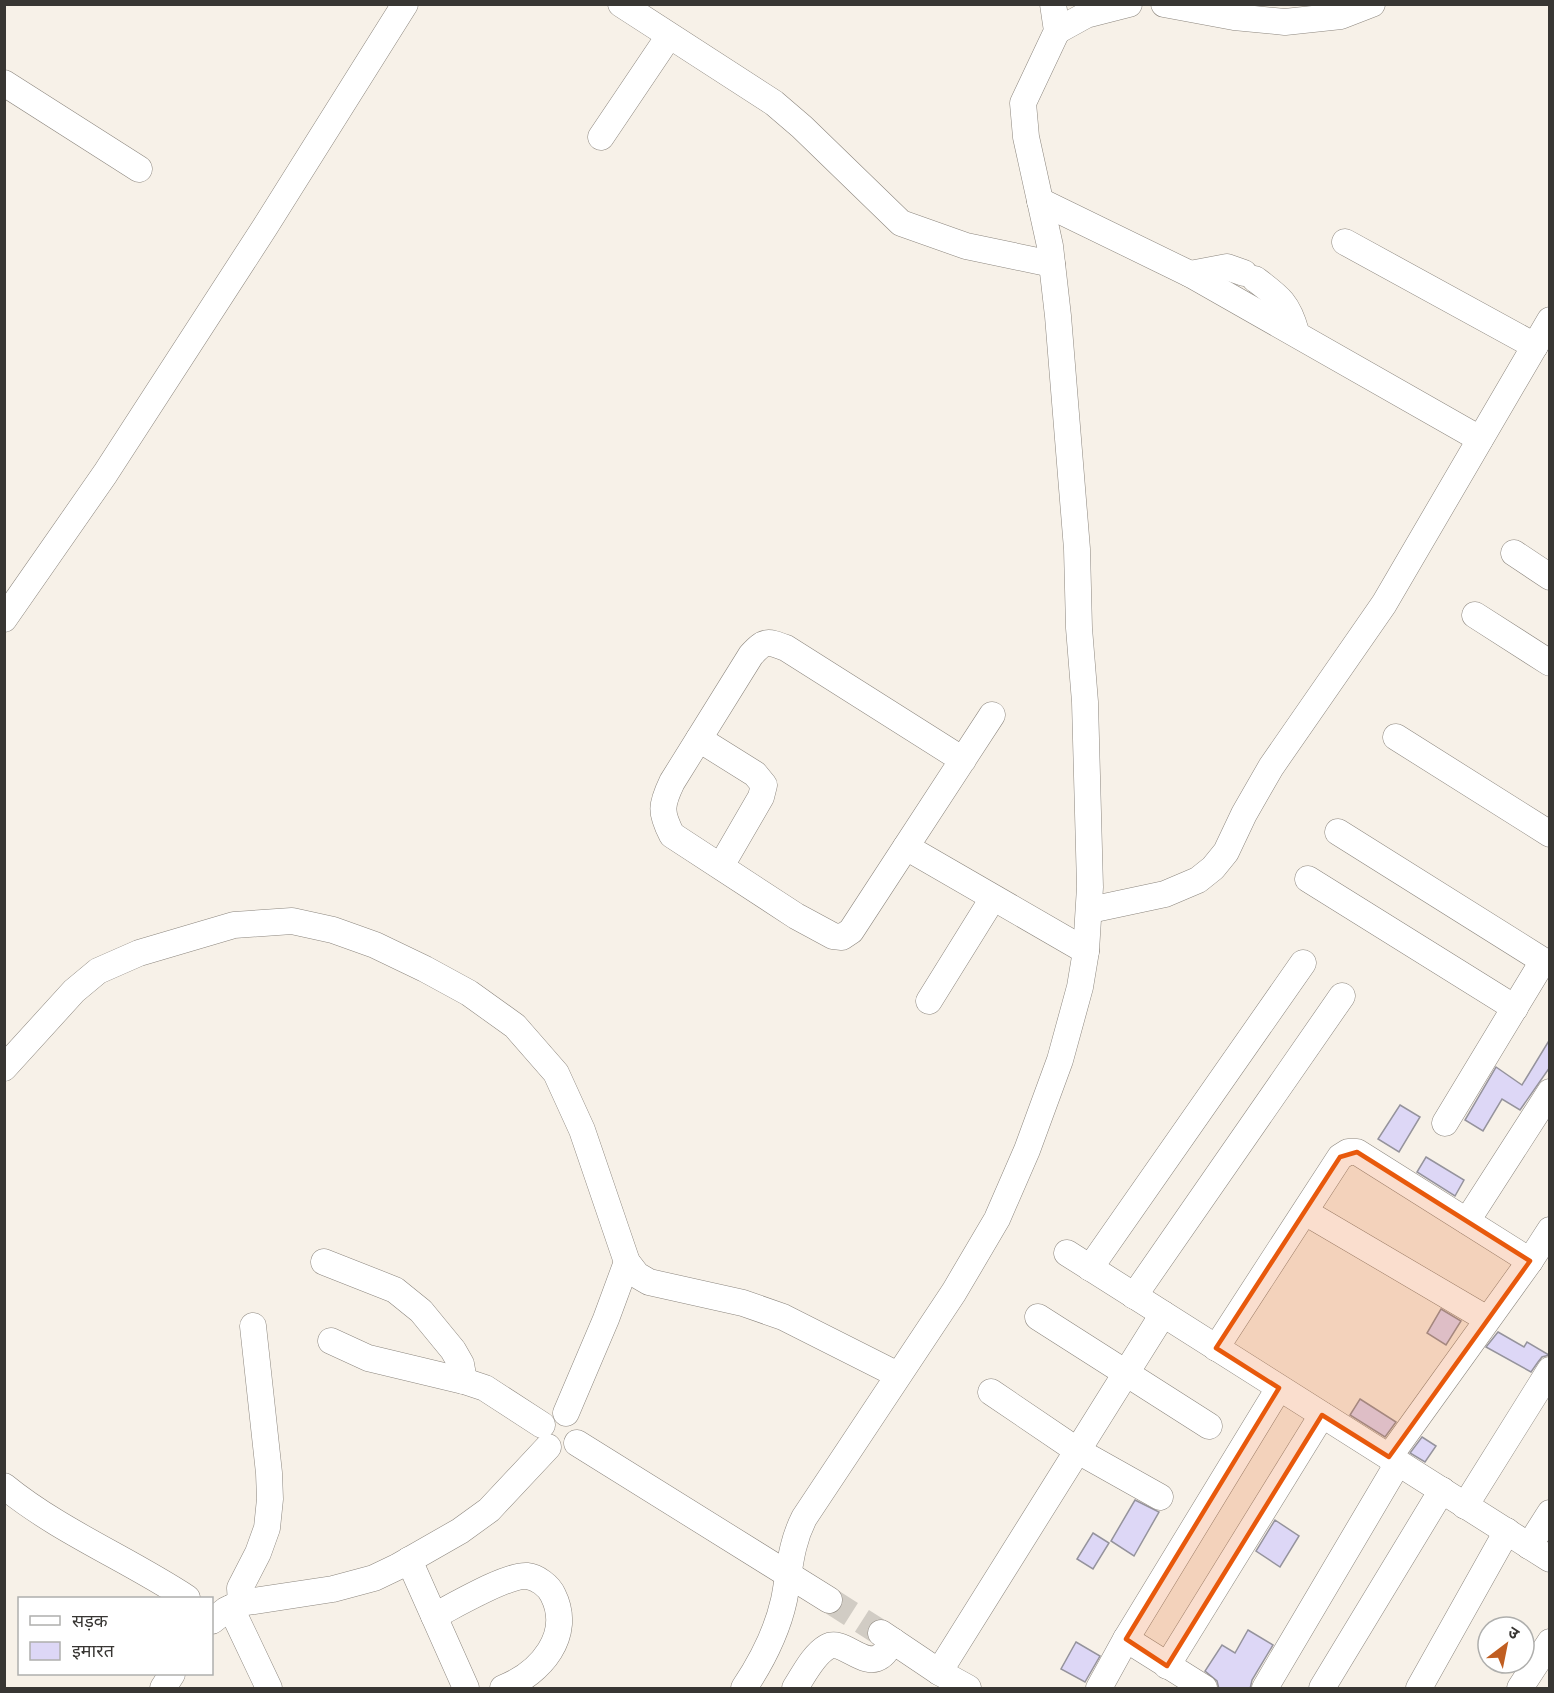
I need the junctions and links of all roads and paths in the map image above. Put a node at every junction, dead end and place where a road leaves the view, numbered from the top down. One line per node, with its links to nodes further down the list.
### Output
1 (405, 4): 23 (street)
2 (621, 4): 8 (street)
3 (1053, 4): 7 (street)
4 (1129, 4): 7 (street)
5 (1164, 4): 6 (street)
6 (1372, 4)
7 (1057, 31): 12 (street)
8 (669, 36): 10 (street); 14 (street)
9 (4, 83): 11 (street)
10 (601, 136)
11 (139, 169)
12 (1040, 201): 14 (street); 15 (street)
13 (1345, 242): 18 (street)
14 (1052, 264): 35 (street)
15 (1190, 274): 17 (street); 17 (street)
16 (1550, 320): 18 (street)
17 (1296, 332): 19 (street)
18 (1535, 346): 19 (street)
19 (1480, 439): 35 (street)
20 (1514, 553): 21 (street)
21 (1550, 577)
22 (1475, 615): 24 (street)
23 (4, 619)
24 (1550, 663)
25 (992, 715): 28 (street)
26 (1396, 737): 30 (street)
27 (699, 739): 28 (street); 32 (street); 32 (street)
28 (963, 760): 31 (street)
29 (1338, 831): 38 (street)
30 (1550, 834)
31 (906, 847): 32 (street); 34 (street)
32 (721, 866)
33 (1308, 879): 41 (street)
34 (993, 898): 36 (street); 40 (street)
35 (1090, 910): 36 (street)
36 (1086, 951): 62 (street)
37 (1303, 963): 52 (street)
38 (1546, 963): 41 (street)
39 (1342, 996): 53 (street)
40 (929, 1001)
41 (1515, 1008): 44 (street)
42 (4, 1068): 51 (street)
43 (1550, 1092): 46 (street)
44 (1445, 1123)
45 (1305, 1212): 46 (street); 56 (street); 59 (street)
46 (1467, 1221): 49 (street)
47 (1550, 1230): 49 (street)
48 (1067, 1253): 52 (street)
49 (1530, 1261): 56 (street)
50 (324, 1262): 63 (street)
51 (627, 1262): 62 (street); 66 (street)
52 (1090, 1268): 53 (street)
53 (1134, 1296): 54 (street)
54 (1163, 1314): 59 (street); 61 (street)
55 (1038, 1317): 61 (street)
56 (1487, 1319): 72 (street)
57 (252, 1326): 84 (street)
58 (331, 1341): 63 (street)
59 (1216, 1348): 64 (street)
60 (1550, 1370): 76 (street)
61 (1126, 1374): 68 (street); 71 (street)
62 (898, 1375): 81 (street)
63 (464, 1381): 69 (street)
64 (1279, 1388): 67 (street); 86 (street)
65 (991, 1392): 71 (street)
66 (566, 1413): 69 (street); 70 (street)
67 (1322, 1415): 72 (street); 88 (street)
68 (1209, 1426)
69 (545, 1436): 70 (street); 80 (street)
70 (577, 1443): 81 (street)
71 (1078, 1451): 75 (street); 89 (street)
72 (1394, 1460): 74 (street); 100 (street)
73 (4, 1486): 82 (street)
74 (1442, 1490): 76 (street); 101 (street)
75 (1160, 1497)
76 (1465, 1506): 78 (street)
77 (1550, 1513): 79 (street)
78 (1507, 1531): 79 (street); 102 (street)
79 (1539, 1552)
80 (409, 1560): 84 (street); 85 (street)
81 (789, 1573): 83 (street); 95 (street)
82 (185, 1597)
83 (829, 1600)
84 (222, 1613): 92 (street)
85 (434, 1616): 93 (street); 94 (street)
86 (1126, 1639): 88 (street); 98 (street)
87 (1550, 1642): 103 (street)
88 (1167, 1666): 99 (street)
89 (939, 1672): 96 (street); 97 (street)
90 (171, 1675): 91 (street)
91 (163, 1689)
92 (269, 1689)
93 (466, 1689)
94 (503, 1689)
95 (744, 1689)
96 (795, 1689)
97 (968, 1689)
98 (1099, 1689)
99 (1204, 1689)
100 (1265, 1689)
101 (1322, 1689)
102 (1419, 1689)
103 (1520, 1689)

